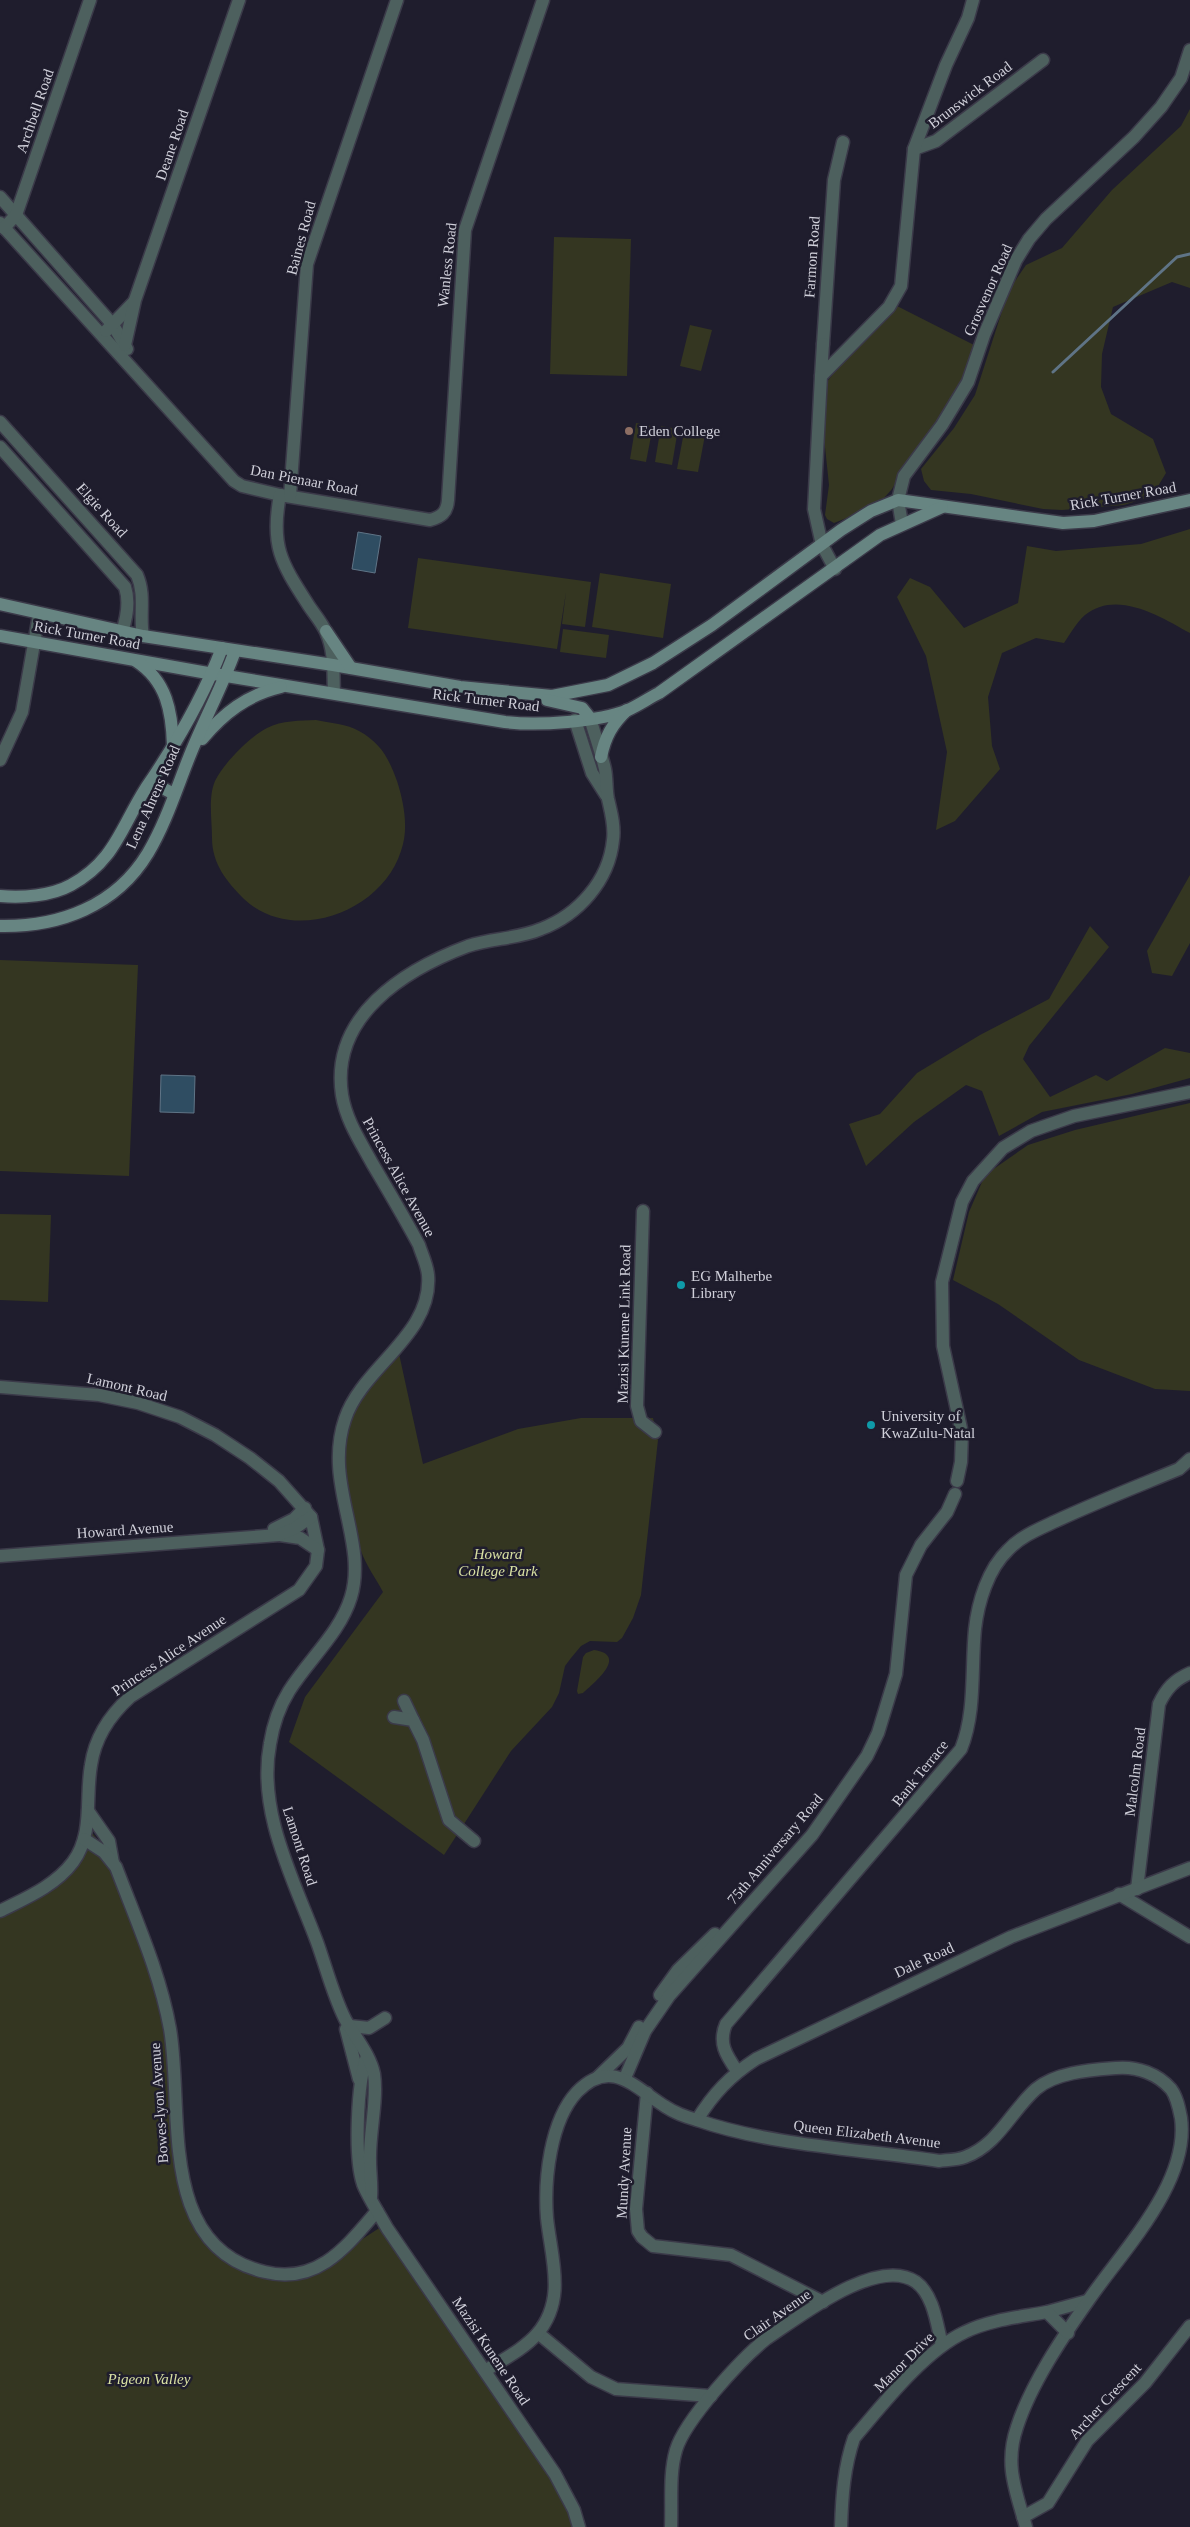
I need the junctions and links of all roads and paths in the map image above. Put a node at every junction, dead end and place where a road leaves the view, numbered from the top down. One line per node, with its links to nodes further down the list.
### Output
1 (90, 0): 11 (street, Archbell Road)
2 (239, 0): 13 (street, Deane Road)
3 (397, 0): 23 (street, Baines Road)
4 (543, 0): 27 (street, Wanless Road)
5 (973, 0): 9 (street)
6 (1190, 50): 24 (street, Grosvenor Road)
7 (1043, 60): 9 (street, Brunswick Road)
8 (843, 142): 16 (street, Farmon Road)
9 (914, 149): 18 (street)
10 (0, 197): 11 (street, Dan Pienaar Road)
11 (16, 215): 12 (street, Archbell Road); 14 (street, Dan Pienaar Road)
12 (2, 226): 15 (street, Dan Pienaar Road)
13 (135, 300): 14 (street, Deane Road); 17 (street, Deane Road)
14 (112, 325): 15 (street, Deane Road); 17 (street, Dan Pienaar Road)
15 (102, 334): 20 (street, Dan Pienaar Road)
16 (823, 344): 18 (street); 19 (street, Farmon Road)
17 (125, 345): 20 (street, Dan Pienaar Road)
18 (843, 352): 19 (street)
19 (821, 376): 30 (street, Farmon Road)
20 (142, 381): 23 (street, Dan Pienaar Road)
21 (0, 422): 29 (street, Elgie Road)
22 (0, 447): 31 (street)
23 (285, 495): 27 (street, Dan Pienaar Road); 36 (street, Baines Road)
24 (898, 500): 26 (main road, Rick Turner Road); 28 (street, Grosvenor Road); 30 (main road, Rick Turner Road)
25 (1190, 500): 26 (main road, Rick Turner Road)
26 (942, 507): 28 (main road)
27 (442, 515)
28 (902, 524): 32 (main road)
29 (110, 543): 31 (street); 38 (street, Elgie Road)
30 (822, 545): 32 (street, Farmon Road); 48 (main road, Rick Turner Road)
31 (97, 555): 35 (street)
32 (835, 569): 51 (main road)
33 (0, 604): 34 (main road, Rick Turner Road)
34 (39, 615): 35 (main road, Rick Turner Road); 39 (street)
35 (122, 632): 38 (main road, Rick Turner Road)
36 (326, 632): 43 (street, Baines Road); 44 (main road)
37 (0, 636): 39 (main road, Rick Turner Road)
38 (143, 636): 40 (main road, Rick Turner Road)
39 (34, 642): 42 (main road, Rick Turner Road); 57 (street)
40 (222, 648): 41 (main road, Rick Turner Road); 45 (main road, Lena Ahrens Road)
41 (235, 651): 43 (main road, Rick Turner Road); 46 (main road, Lena Ahrens Road)
42 (132, 659): 45 (main road, Rick Turner Road); 54 (main road)
43 (333, 664): 44 (main road, Rick Turner Road); 49 (street, Baines Road)
44 (351, 668): 50 (main road, Rick Turner Road)
45 (212, 674): 46 (main road, Rick Turner Road); 54 (main road, Lena Ahrens Road)
46 (226, 676): 47 (main road, Rick Turner Road); 55 (main road, Lena Ahrens Road)
47 (288, 685): 49 (main road, Rick Turner Road); 55 (main road)
48 (608, 685): 50 (main road, Rick Turner Road); 52 (main road)
49 (334, 693): 53 (main road, Rick Turner Road)
50 (525, 695): 52 (main road)
51 (627, 710): 52 (main road); 56 (main road)
52 (586, 713): 53 (main road); 56 (street, Princess Alice Avenue)
53 (575, 720): 60 (street, Princess Alice Avenue)
54 (173, 748): 58 (main road, Lena Ahrens Road)
55 (192, 750): 59 (main road, Lena Ahrens Road)
56 (601, 757): 60 (street, Princess Alice Avenue)
57 (0, 760)
58 (151, 782): 59 (main road); 61 (main road, Lena Ahrens Road)
59 (174, 794): 62 (main road, Lena Ahrens Road)
60 (607, 797): 69 (street, Princess Alice Avenue)
61 (0, 896)
62 (0, 926)
63 (1190, 1092): 88 (street, 75th Anniversary Road)
64 (643, 1211): 66 (street, Mazisi Kunene Link Road)
65 (0, 1386): 68 (street, Lamont Road)
66 (655, 1432)
67 (1190, 1459): 93 (street, Bank Terrace)
68 (308, 1513): 70 (street, Howard Avenue); 71 (street, Howard Avenue); 72 (street, Princess Alice Avenue)
69 (346, 1519): 91 (street, Lamont Road)
70 (279, 1535): 71 (street, Howard Avenue); 72 (street, Howard Avenue)
71 (253, 1537): 73 (street, Howard Avenue)
72 (318, 1550): 78 (street, Princess Alice Avenue)
73 (0, 1556)
74 (1190, 1673): 83 (street, Malcolm Road)
75 (404, 1701): 77 (street)
76 (394, 1717): 77 (street)
77 (413, 1720): 80 (street)
78 (88, 1811): 79 (street, Princess Alice Avenue); 81 (street)
79 (84, 1839): 81 (street, Bowes-lyon Avenue); 86 (street, Princess Alice Avenue)
80 (474, 1841)
81 (113, 1863): 101 (street, Bowes-lyon Avenue)
82 (1190, 1868): 83 (street, Dale Road)
83 (1137, 1889): 84 (street, Dale Road)
84 (1119, 1894): 89 (street); 93 (street, Dale Road)
85 (0, 1899): 86 (street)
86 (14, 1904): 87 (street, Princess Alice Avenue)
87 (0, 1911)
88 (743, 1911): 95 (street); 96 (street, 75th Anniversary Road)
89 (1190, 1937)
90 (386, 2018): 91 (street)
91 (348, 2022): 92 (street, Lamont Road); 97 (street, Lamont Road)
92 (366, 2056): 94 (street, Lamont Road); 97 (street)
93 (737, 2071): 99 (street, Dale Road)
94 (374, 2075): 100 (street, Mazisi Kunene Road)
95 (597, 2078): 96 (street); 107 (street)
96 (626, 2078): 98 (street, Queen Elizabeth Avenue)
97 (360, 2084): 100 (street, Mazisi Kunene Road)
98 (646, 2093): 99 (street, Queen Elizabeth Avenue); 103 (street, Mundy Avenue)
99 (697, 2120): 102 (street, Queen Elizabeth Avenue)
100 (371, 2197): 101 (street, Mazisi Kunene Road)
101 (377, 2210): 109 (street, Mazisi Kunene Road)
102 (1087, 2301): 104 (street, Manor Drive); 106 (street, Queen Elizabeth Avenue)
103 (823, 2302): 108 (street, Clair Avenue); 110 (street, Clair Avenue)
104 (1047, 2312): 106 (street); 108 (street, Manor Drive)
105 (1190, 2326): 111 (street, Archer Crescent)
106 (1068, 2332): 111 (street, Queen Elizabeth Avenue)
107 (538, 2334): 109 (street); 110 (street)
108 (942, 2345): 114 (street, Manor Drive)
109 (485, 2371): 112 (street, Mazisi Kunene Road)
110 (711, 2396): 113 (street, Clair Avenue)
111 (1025, 2522)
112 (580, 2527)
113 (671, 2527)
114 (841, 2527)

